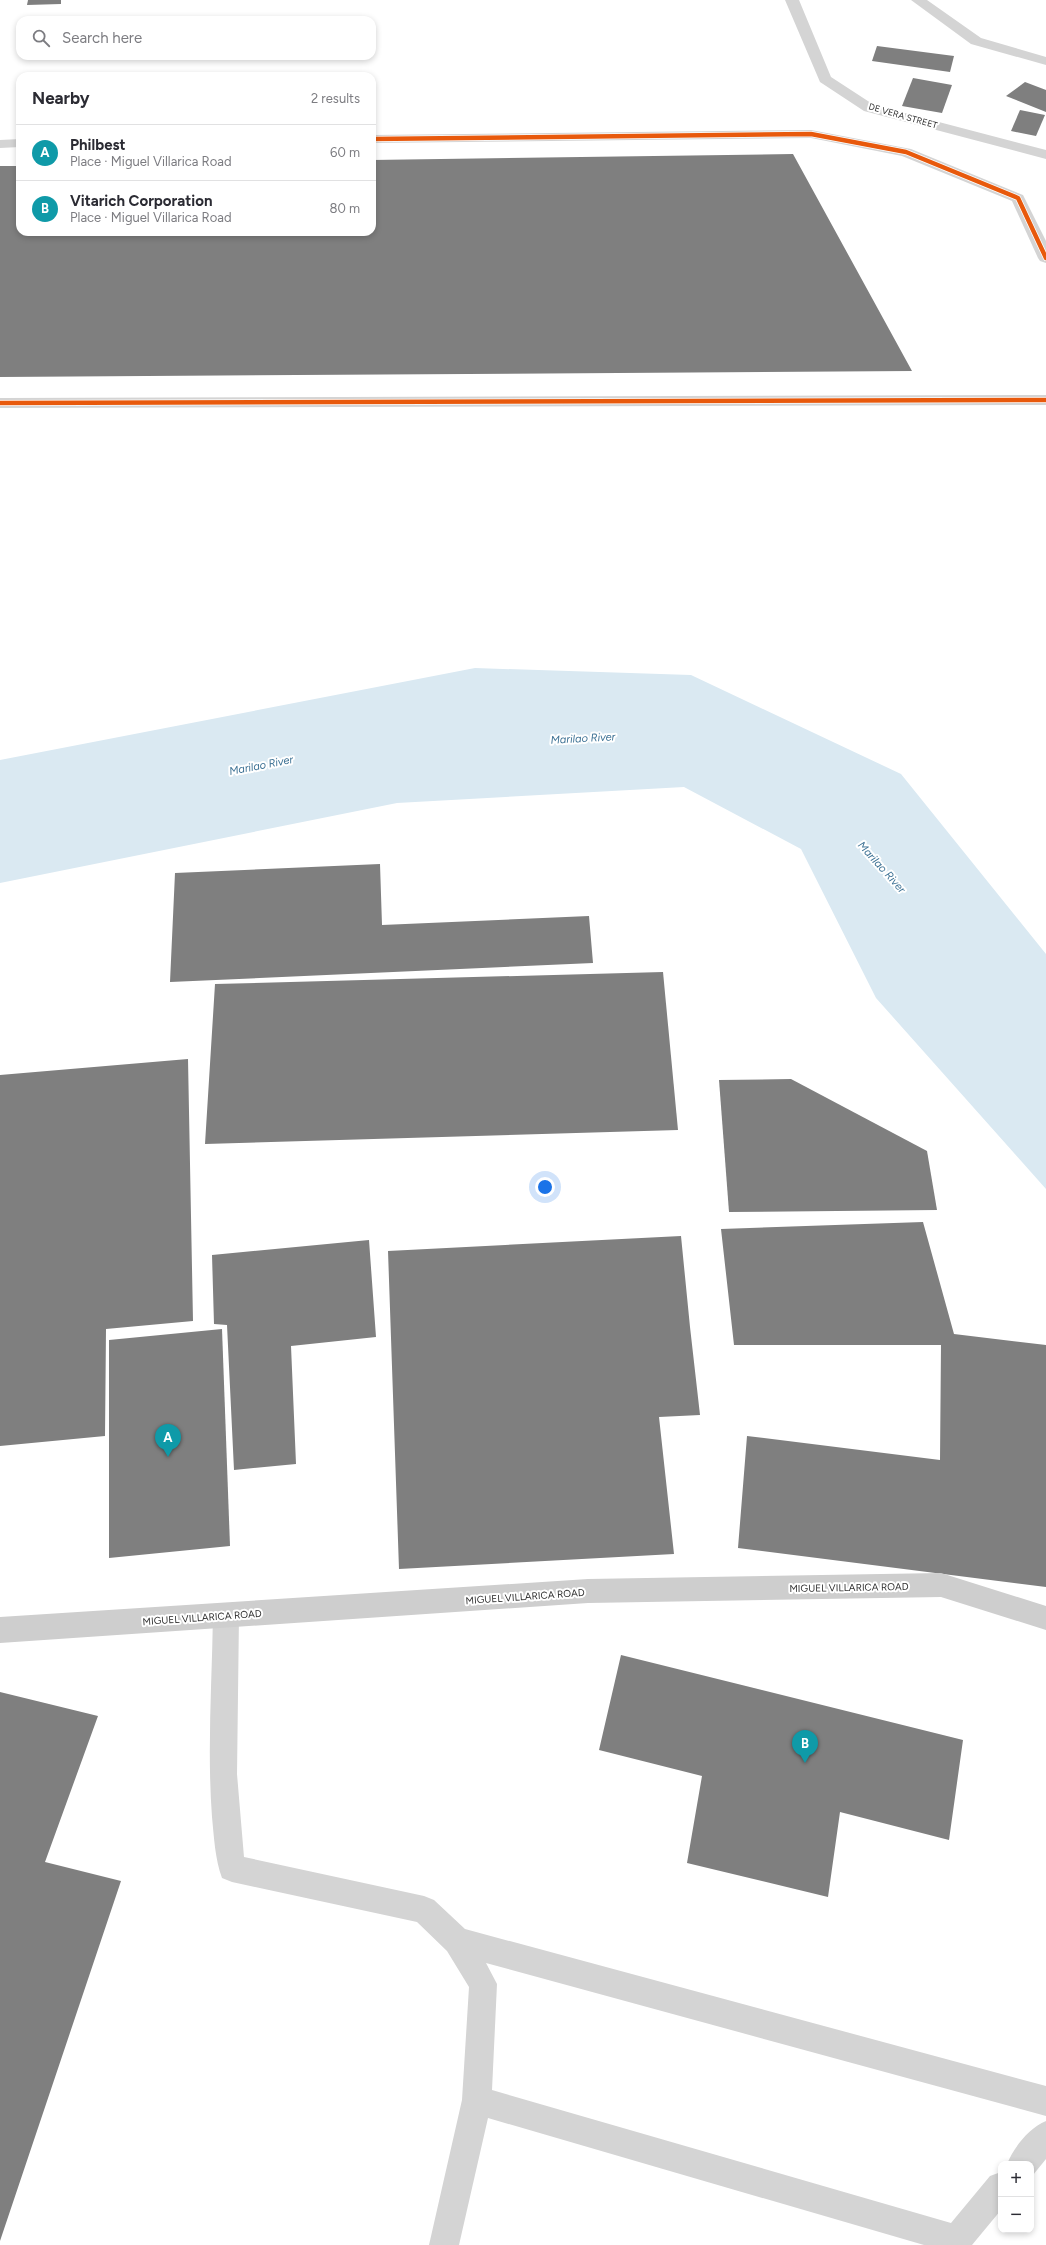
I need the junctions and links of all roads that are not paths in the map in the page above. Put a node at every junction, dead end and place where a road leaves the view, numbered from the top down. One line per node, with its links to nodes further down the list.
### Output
1 (792, 0): 7 (street, DE VERA STREET)
2 (918, 0): 3 (street)
3 (1046, 62)
4 (376, 139): 8 (street)
5 (16, 143): 6 (street)
6 (0, 144)
7 (1046, 155)
8 (1046, 258)
9 (1046, 400): 10 (street)
10 (0, 403)
11 (226, 1616): 12 (main road, MIGUEL VILLARICA ROAD); 13 (main road, MIGUEL VILLARICA ROAD); 14 (street)
12 (1046, 1618)
13 (0, 1630)
14 (457, 1941): 15 (street); 16 (street)
15 (477, 2100): 20 (street); 21 (street)
16 (1046, 2100)
17 (1046, 2136): 18 (street)
18 (1025, 2161)
19 (998, 2191): 20 (street)
20 (954, 2242)
21 (444, 2245)

